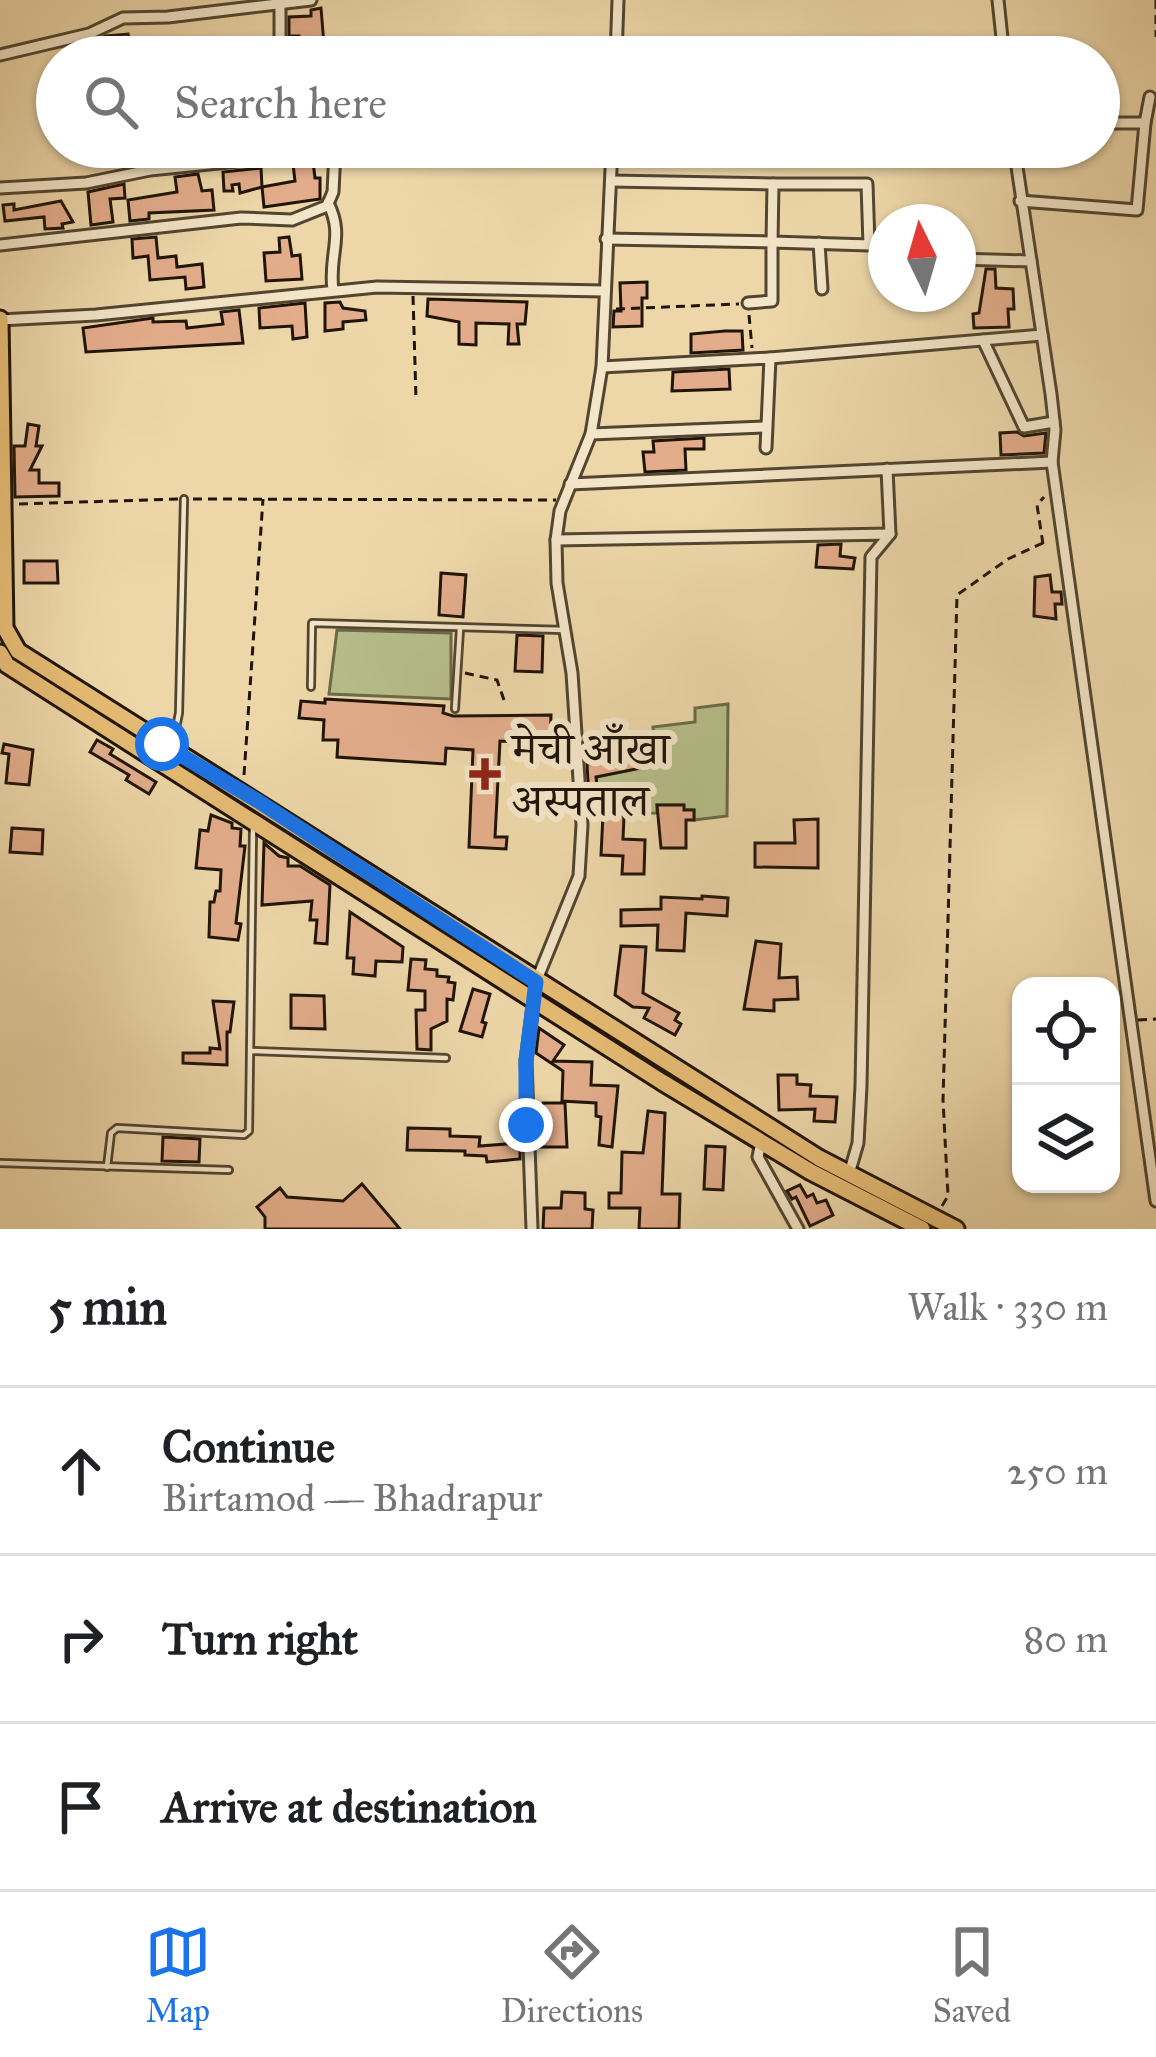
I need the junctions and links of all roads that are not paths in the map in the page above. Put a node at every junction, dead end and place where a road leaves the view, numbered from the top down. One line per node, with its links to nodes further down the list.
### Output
1 (311, 0): 4 (street)
2 (618, 0): 7 (street)
3 (998, 0): 8 (street)
4 (280, 3): 5 (street); 6 (street)
5 (77, 36)
6 (280, 36)
7 (617, 36)
8 (1002, 36)
9 (36, 47): 10 (street)
10 (0, 55)
11 (1150, 97): 13 (street)
12 (1120, 123): 13 (street)
13 (1145, 124): 21 (street)
14 (170, 168): 20 (street)
15 (334, 168): 22 (street)
16 (612, 168): 18 (street)
17 (1016, 168): 21 (street)
18 (611, 181): 19 (street); 23 (street)
19 (773, 184): 24 (street); 26 (street)
20 (0, 188)
21 (1020, 201): 28 (street)
22 (328, 203): 25 (street); 30 (street)
23 (607, 239): 24 (street); 31 (street)
24 (772, 242): 26 (street); 32 (street)
25 (0, 244)
26 (819, 244): 29 (street)
27 (976, 259): 28 (street)
28 (1031, 261): 34 (street)
29 (822, 289)
30 (334, 290): 31 (street); 33 (street)
31 (604, 291): 37 (street)
32 (748, 303)
33 (0, 320): 49 (main road)
34 (1042, 334): 35 (street); 38 (street)
35 (983, 340): 36 (street); 38 (street)
36 (770, 358): 37 (street); 39 (street)
37 (602, 367): 40 (street)
38 (1054, 422): 42 (street)
39 (766, 427): 40 (street); 41 (street)
40 (591, 434): 44 (street)
41 (766, 448)
42 (1052, 462): 43 (street); 67 (street)
43 (887, 470): 44 (street); 46 (street)
44 (570, 484): 47 (street)
45 (184, 500): 54 (lane)
46 (890, 535): 47 (street); 66 (street)
47 (556, 540): 50 (street)
48 (460, 629): 50 (lane); 52 (lane); 53 (lane)
49 (3, 630): 54 (main road)
50 (565, 630): 57 (street)
51 (0, 653): 55 (main road)
52 (311, 686)
53 (455, 709)
54 (162, 744): 56 (main road)
55 (251, 818): 56 (main road); 59 (lane)
56 (339, 865): 57 (main road); 58 (main road)
57 (536, 982): 58 (street); 61 (main road)
58 (535, 1000): 61 (main road); 69 (street)
59 (252, 1051): 60 (lane); 64 (lane)
60 (446, 1058)
61 (738, 1118): 62 (main road); 66 (main road)
62 (761, 1142): 68 (main road); 70 (street)
63 (0, 1163): 64 (lane)
64 (107, 1167): 65 (lane)
65 (229, 1170)
66 (849, 1174): 68 (main road)
67 (1156, 1201)
68 (928, 1223): 71 (main road)
69 (532, 1229)
70 (798, 1229)
71 (956, 1229)

